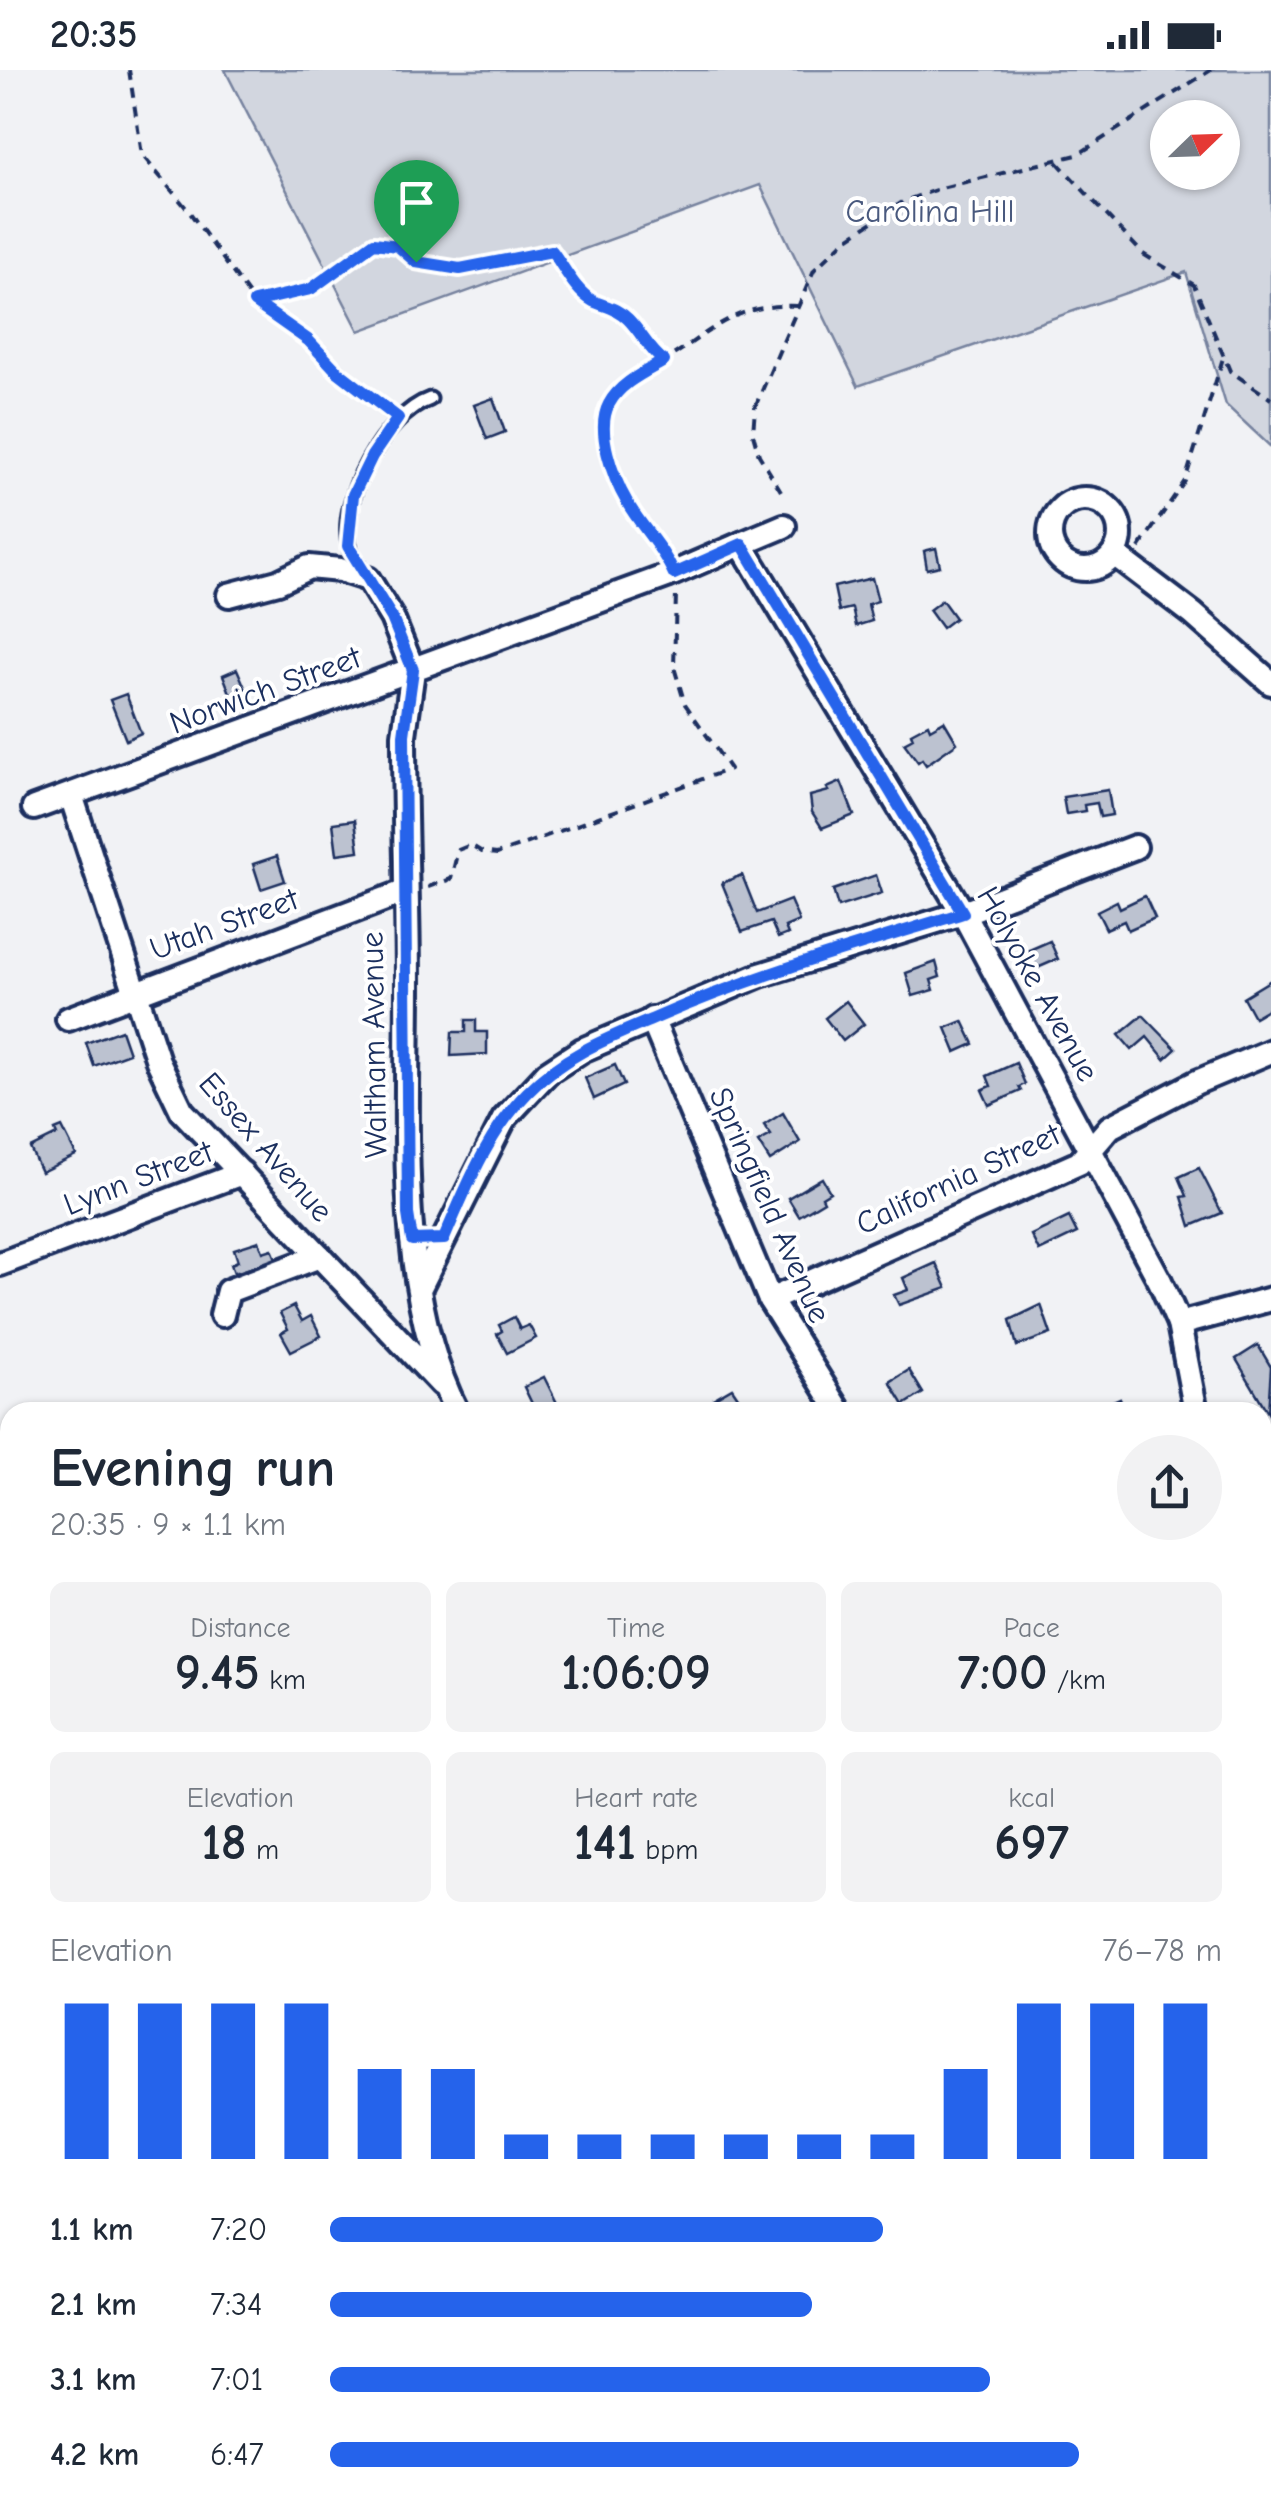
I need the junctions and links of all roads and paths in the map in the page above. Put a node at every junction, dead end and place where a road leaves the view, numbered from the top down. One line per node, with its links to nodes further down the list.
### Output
1 (129, 70): 4 (path)
2 (1211, 70): 3 (path)
3 (1057, 162): 5 (path); 6 (path)
4 (254, 302): 7 (path); 10 (path)
5 (799, 306): 7 (path); 11 (path)
6 (1224, 355): 9 (path); 14 (path)
7 (664, 361): 15 (path)
8 (430, 399): 10 (lane)
9 (1271, 400)
10 (398, 418): 16 (lane)
11 (781, 492)
12 (784, 526): 13 (street)
13 (742, 544): 15 (street, Norwich Street); 24 (street, Holyoke Avenue)
14 (1121, 559): 19 (street)
15 (674, 574): 18 (street, Norwich Street); 23 (path)
16 (368, 580): 17 (street); 18 (street)
17 (230, 595)
18 (413, 670): 20 (street, Norwich Street); 23 (street, Waltham Avenue)
19 (1271, 683)
20 (71, 795): 21 (street, Norwich Street); 25 (street, Essex Avenue)
21 (34, 808)
22 (1134, 847): 24 (street)
23 (404, 892): 25 (street, Utah Street); 32 (street, Waltham Avenue)
24 (963, 913): 27 (street); 29 (street, Holyoke Avenue)
25 (137, 991): 26 (street, Utah Street); 30 (street, Essex Avenue)
26 (68, 1019)
27 (652, 1019): 31 (street); 37 (street, Springfield Avenue)
28 (1271, 1051): 29 (street, California Street)
29 (1091, 1152): 37 (street, California Street); 39 (street, Holyoke Avenue)
30 (242, 1174): 33 (street, Essex Avenue); 34 (street, Lynn Street)
31 (444, 1239): 32 (street); 35 (street)
32 (412, 1240): 35 (street, Waltham Avenue)
33 (320, 1256): 38 (street); 40 (street, Essex Avenue)
34 (0, 1264)
35 (420, 1285): 40 (street, Waltham Avenue)
36 (1271, 1299): 39 (street)
37 (770, 1300): 42 (street, Springfield Avenue)
38 (222, 1315)
39 (1179, 1324): 43 (street, Holyoke Avenue)
40 (444, 1387): 41 (street, Waltham Avenue)
41 (452, 1402)
42 (834, 1402)
43 (1194, 1402)

